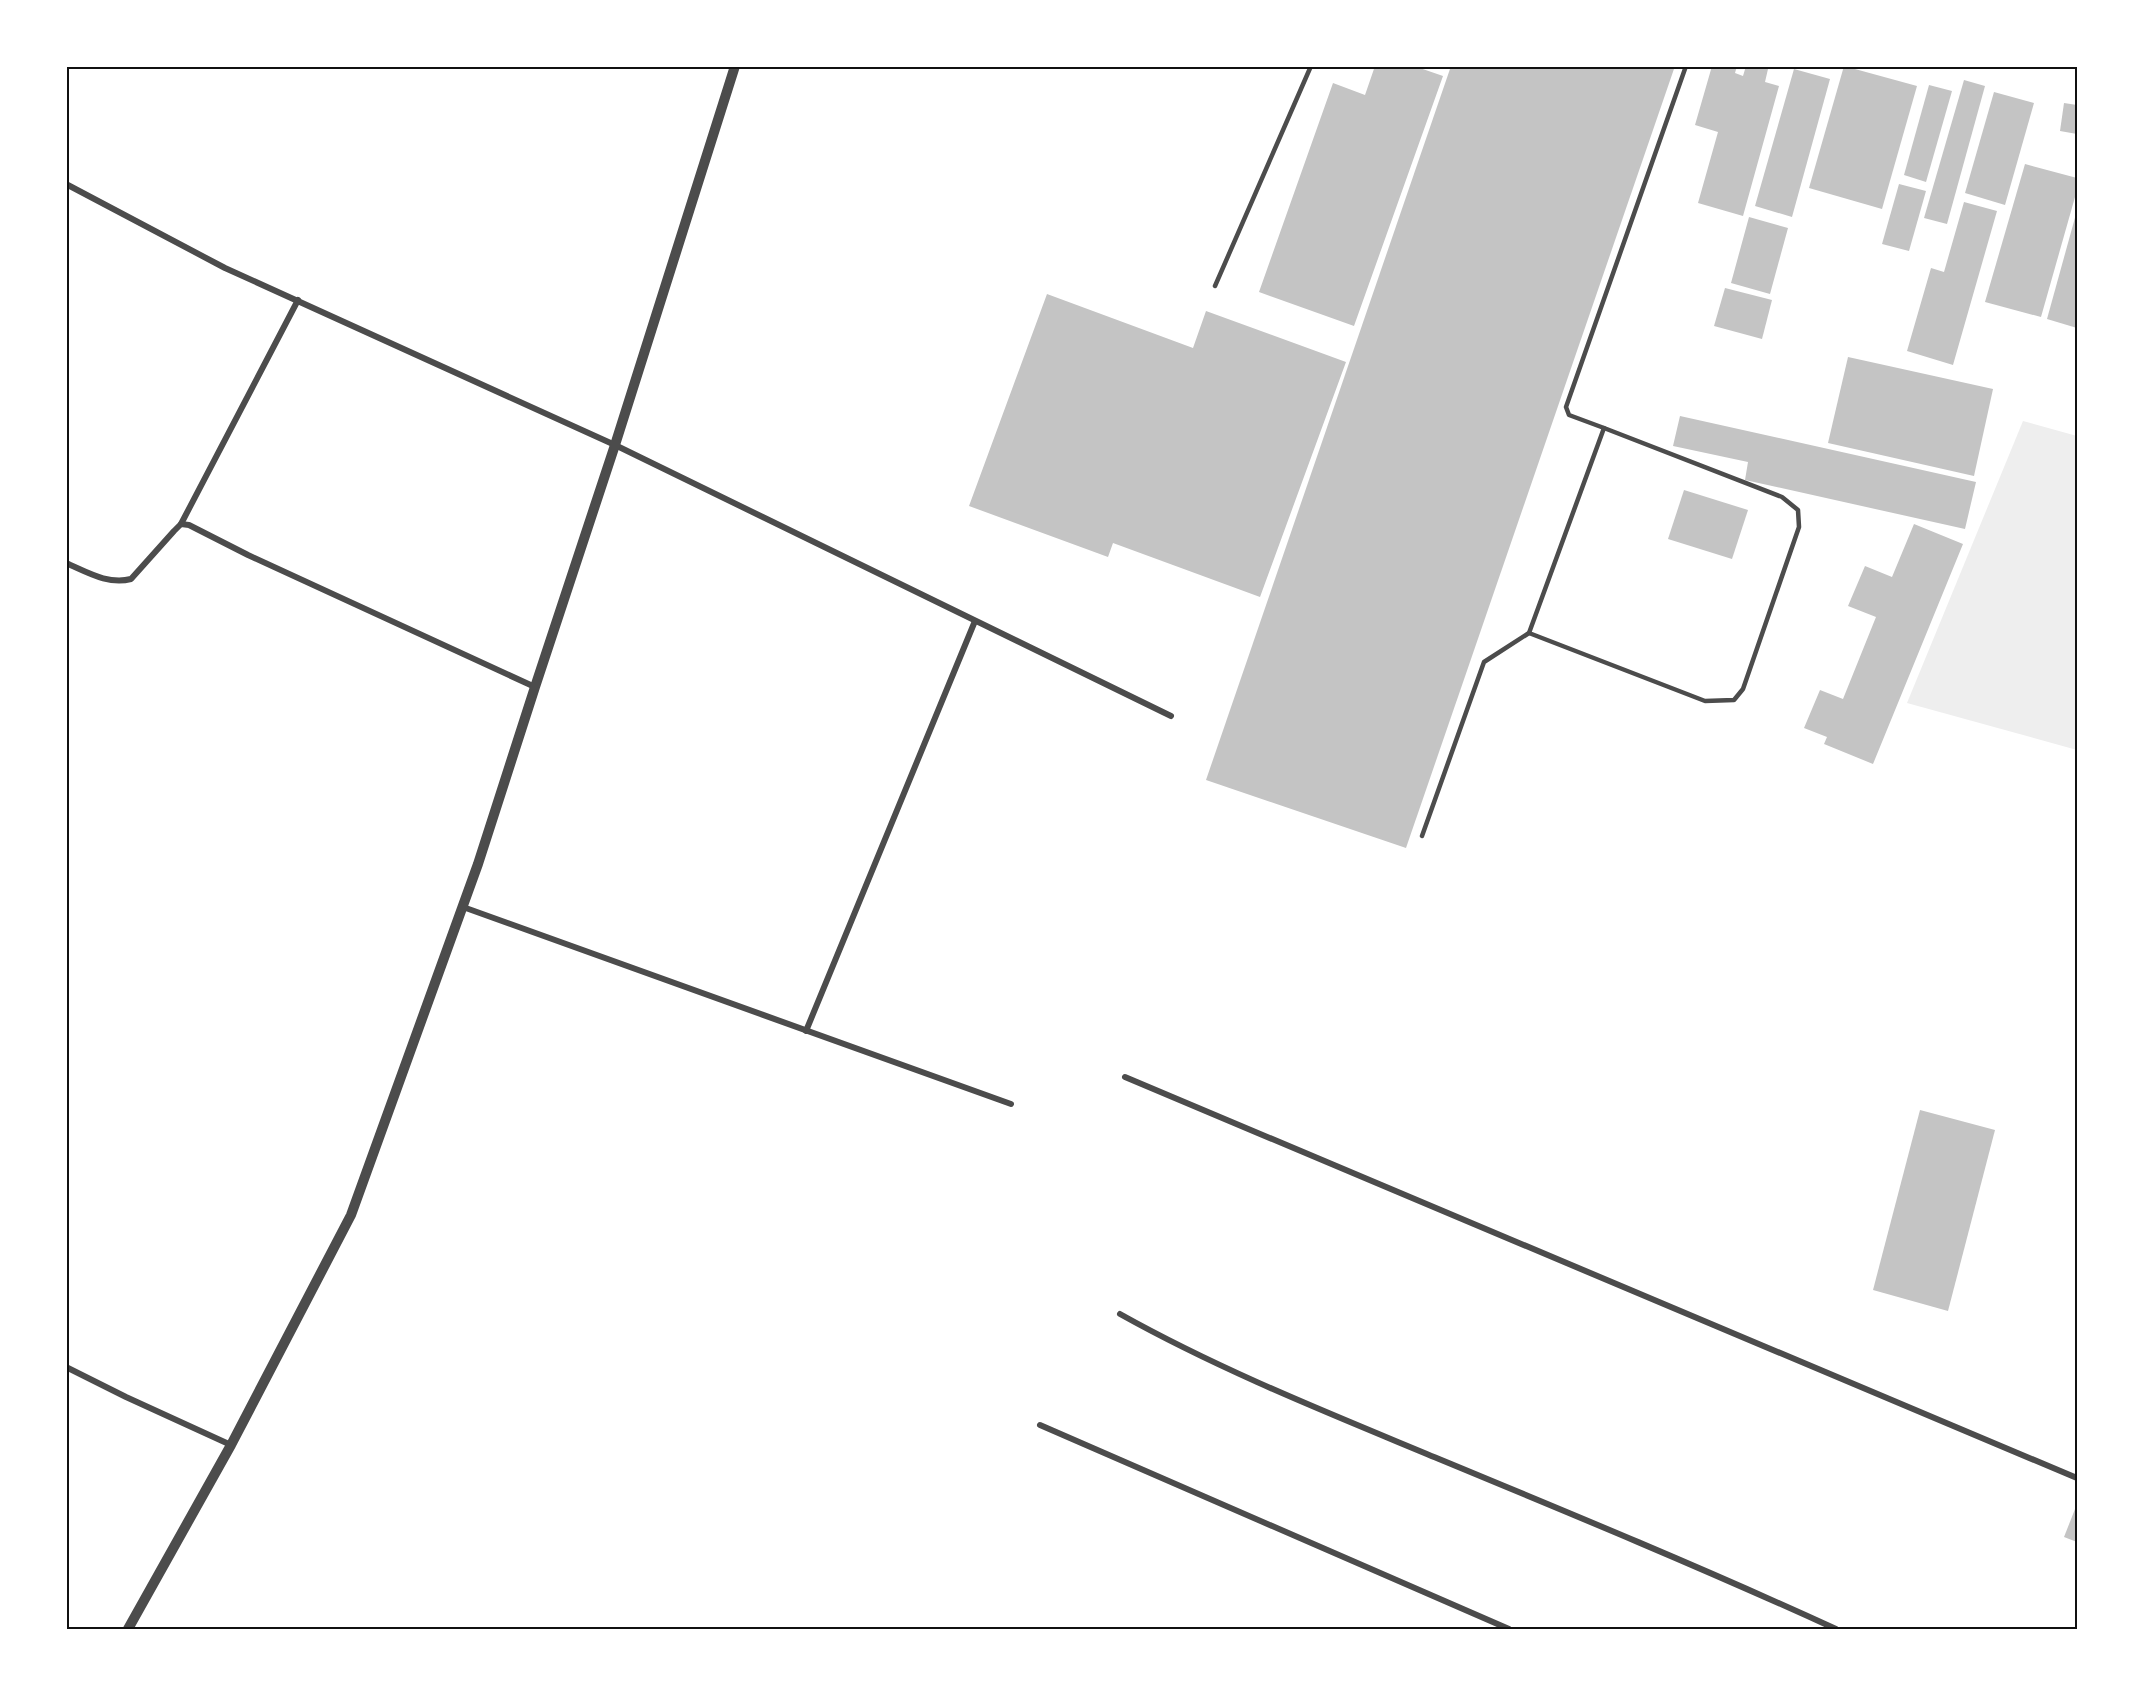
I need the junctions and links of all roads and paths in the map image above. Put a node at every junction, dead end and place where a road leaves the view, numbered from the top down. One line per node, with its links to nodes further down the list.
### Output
1 (735, 66): 8 (street)
2 (1311, 66): 5 (lane)
3 (1686, 66): 7 (lane)
4 (66, 184): 6 (street)
5 (1215, 286)
6 (298, 300): 8 (street); 9 (street)
7 (1604, 428): 12 (lane); 12 (lane)
8 (615, 446): 11 (street); 13 (street)
9 (182, 524): 10 (street); 13 (street)
10 (66, 563)
11 (975, 621): 14 (street); 17 (street)
12 (1529, 633): 15 (lane)
13 (535, 687): 16 (street)
14 (1171, 716)
15 (1422, 836)
16 (463, 907): 17 (street); 23 (street)
17 (806, 1031): 19 (street)
18 (1125, 1077): 24 (street)
19 (1011, 1104)
20 (1120, 1314): 27 (street)
21 (66, 1367): 23 (street)
22 (1041, 1425): 26 (street)
23 (231, 1445): 25 (street)
24 (2077, 1478)
25 (128, 1629)
26 (1509, 1629)
27 (1836, 1629)

